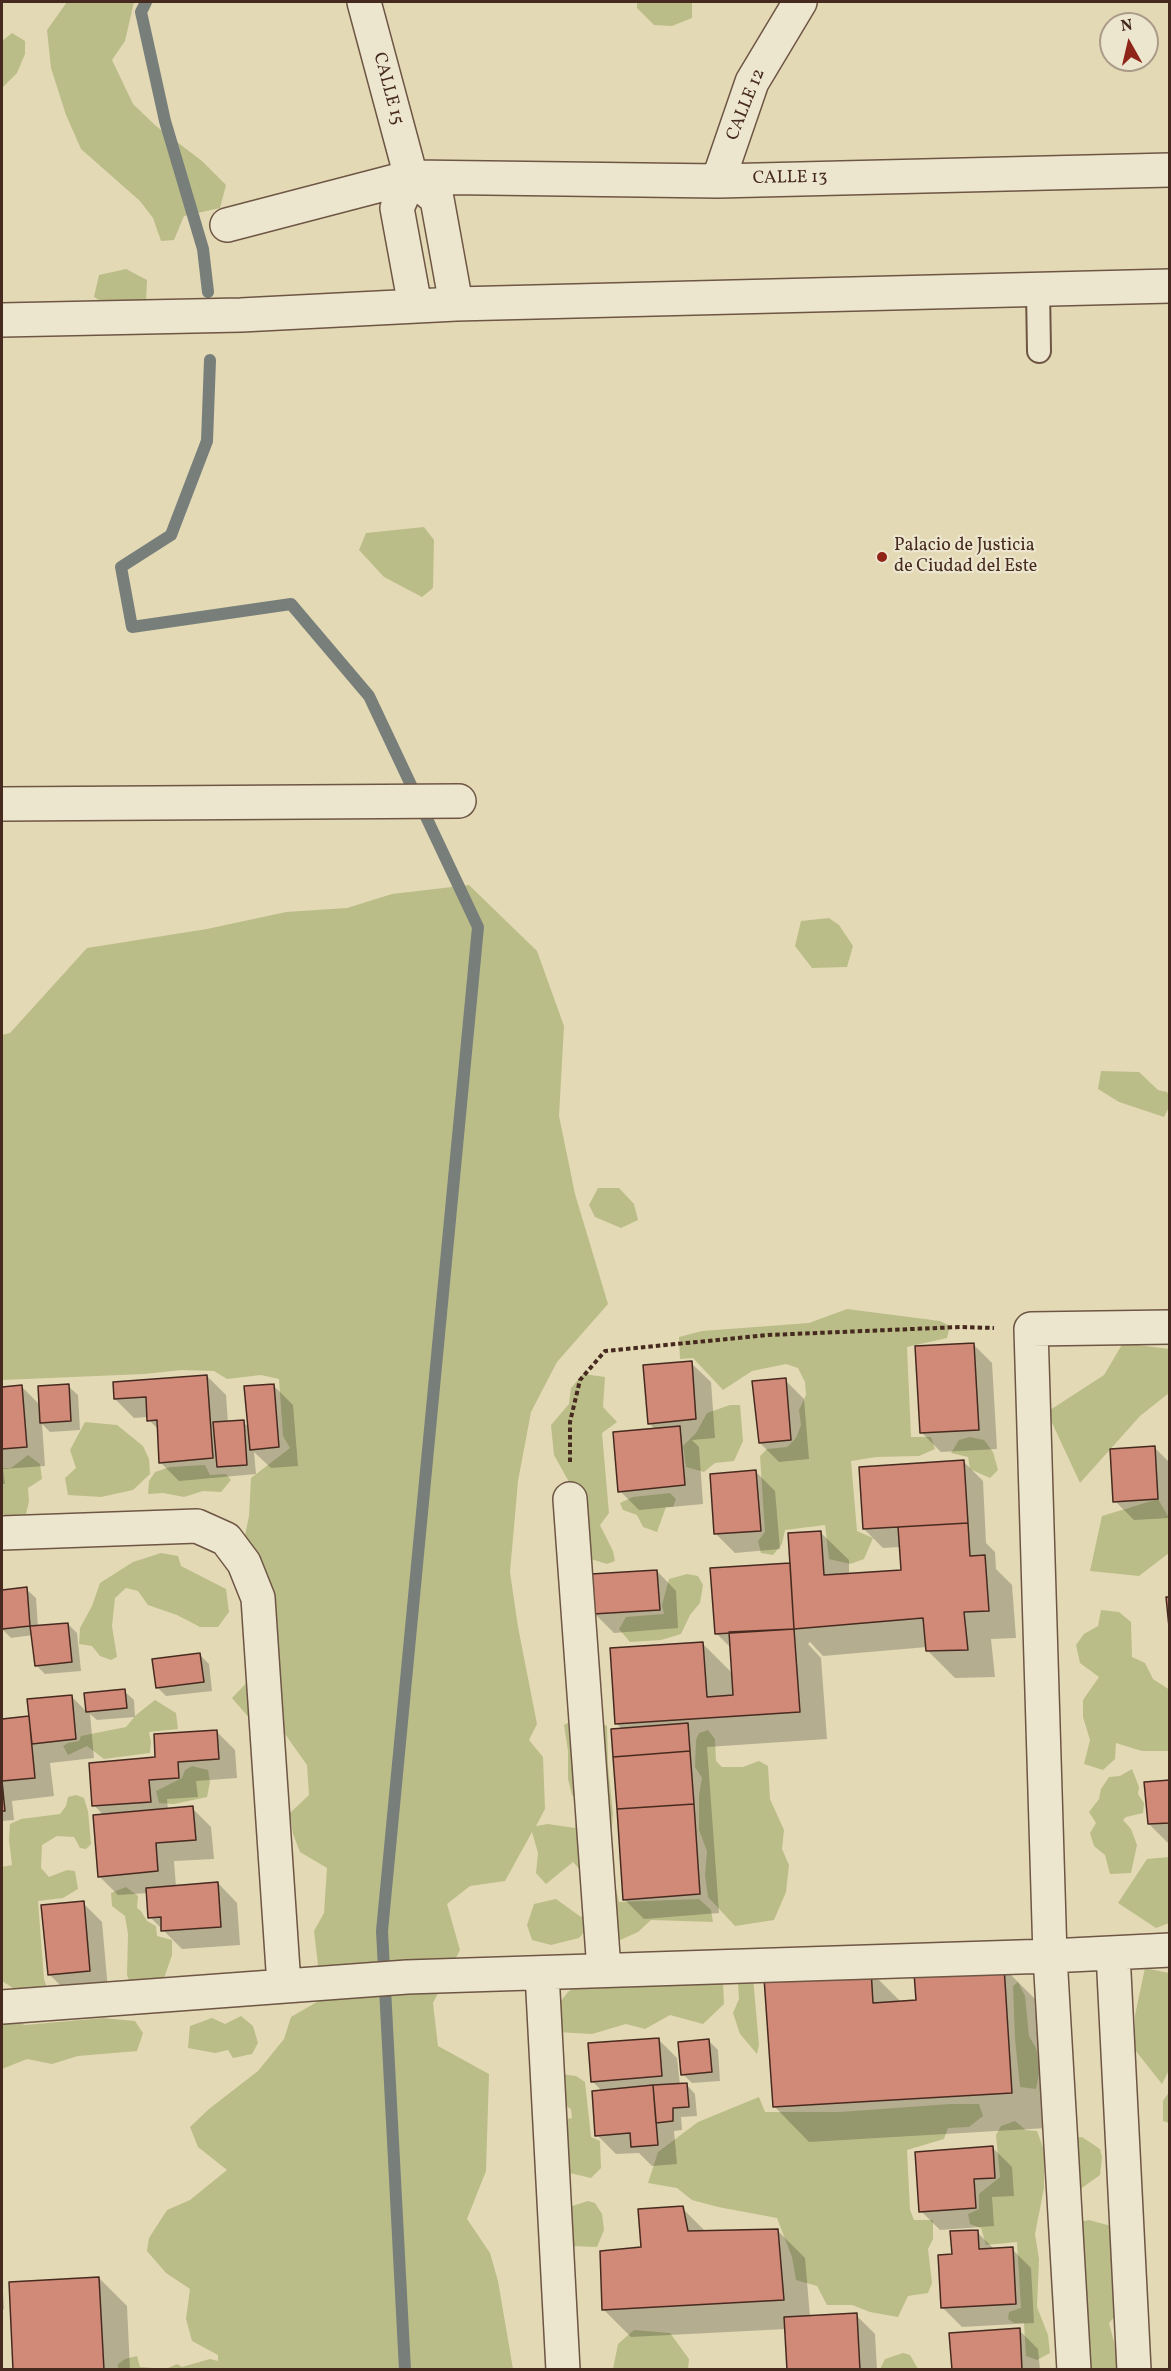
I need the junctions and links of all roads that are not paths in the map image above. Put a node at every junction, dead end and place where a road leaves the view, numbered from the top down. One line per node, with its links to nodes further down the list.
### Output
1 (364, 2): 4 (street, CALLE 15)
2 (800, 2): 5 (street, CALLE 12)
3 (1170, 171): 5 (street, CALLE 13)
4 (411, 177): 5 (street, CALLE 13); 6 (street, CALLE 13); 9 (street); 10 (street)
5 (718, 181)
6 (227, 225)
7 (1170, 286): 8 (street)
8 (1038, 290): 9 (street); 12 (lane)
9 (456, 304): 10 (street)
10 (414, 306): 11 (street)
11 (2, 320)
12 (1039, 351)
13 (459, 801): 14 (street)
14 (2, 804)
15 (1170, 1327): 20 (street)
16 (570, 1499): 21 (street)
17 (2, 1533): 23 (street)
18 (1170, 1950): 19 (street)
19 (1113, 1953): 20 (street); 27 (street)
20 (1050, 1956): 21 (street); 26 (street)
21 (604, 1970): 22 (street)
22 (542, 1973): 23 (street); 25 (street)
23 (284, 1985): 24 (street)
24 (2, 2007)
25 (563, 2370)
26 (1074, 2370)
27 (1134, 2370)

